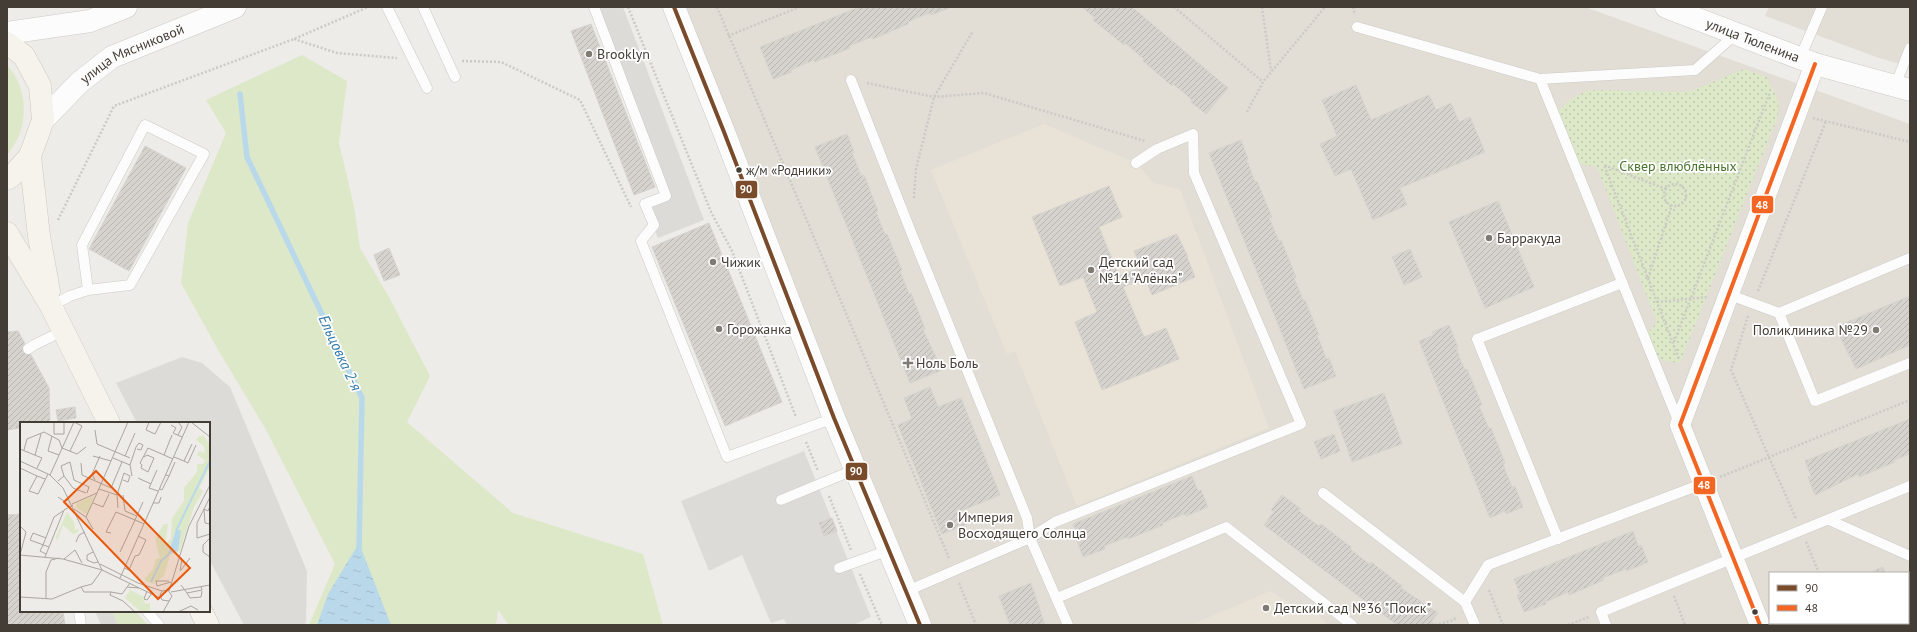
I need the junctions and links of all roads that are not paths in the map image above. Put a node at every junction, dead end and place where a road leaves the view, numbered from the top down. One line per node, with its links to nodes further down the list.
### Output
1 (125, 7): 10 (street)
2 (235, 7): 20 (street, улица Мясниковой)
3 (387, 7): 18 (lane)
4 (423, 7): 15 (lane)
5 (594, 7): 34 (lane)
6 (674, 7): 34 (street)
7 (1666, 7): 11 (street, улица Тюленина)
8 (1822, 7): 14 (lane)
9 (1357, 27): 16 (lane)
10 (7, 33)
11 (1737, 33): 14 (street, улица Тюленина); 16 (lane)
12 (7, 42): 20 (main road)
13 (1910, 48): 19 (lane)
14 (1808, 61): 19 (street, улица Тюленина); 28 (street)
15 (455, 77)
16 (1540, 79): 26 (lane)
17 (851, 80): 43 (lane)
18 (427, 88)
19 (1902, 88)
20 (43, 120): 21 (main road)
21 (30, 156): 23 (main road); 29 (main road)
22 (1136, 163): 43 (lane)
23 (7, 179)
24 (7, 233): 29 (main road)
25 (1910, 258): 30 (lane)
26 (1622, 283): 36 (lane); 44 (lane)
27 (88, 290): 27 (lane); 29 (lane)
28 (1730, 295): 30 (lane); 36 (street)
29 (51, 306): 31 (main road)
30 (1779, 313): 33 (lane)
31 (63, 331): 32 (lane); 35 (main road)
32 (28, 349)
33 (1910, 363)
34 (834, 418): 37 (street)
35 (108, 422)
36 (1680, 425): 38 (street)
37 (856, 469): 41 (lane); 45 (street)
38 (1702, 484): 44 (lane); 47 (street)
39 (1910, 486): 42 (lane)
40 (1323, 493): 51 (lane)
41 (781, 500)
42 (1829, 520): 46 (lane); 47 (lane)
43 (1030, 538): 49 (lane); 50 (lane)
44 (1558, 539): 51 (lane)
45 (889, 550): 48 (lane); 49 (street)
46 (1910, 556)
47 (1733, 559): 62 (lane); 63 (street)
48 (839, 568)
49 (907, 591): 58 (street)
50 (1057, 598): 59 (lane); 60 (lane)
51 (1465, 602): 61 (lane)
52 (79, 612): 55 (lane)
53 (148, 612): 56 (lane)
54 (202, 612): 57 (main road)
55 (81, 625)
56 (159, 625)
57 (208, 625)
58 (920, 625)
59 (1068, 625)
60 (1352, 625)
61 (1475, 625)
62 (1606, 625)
63 (1760, 625)

